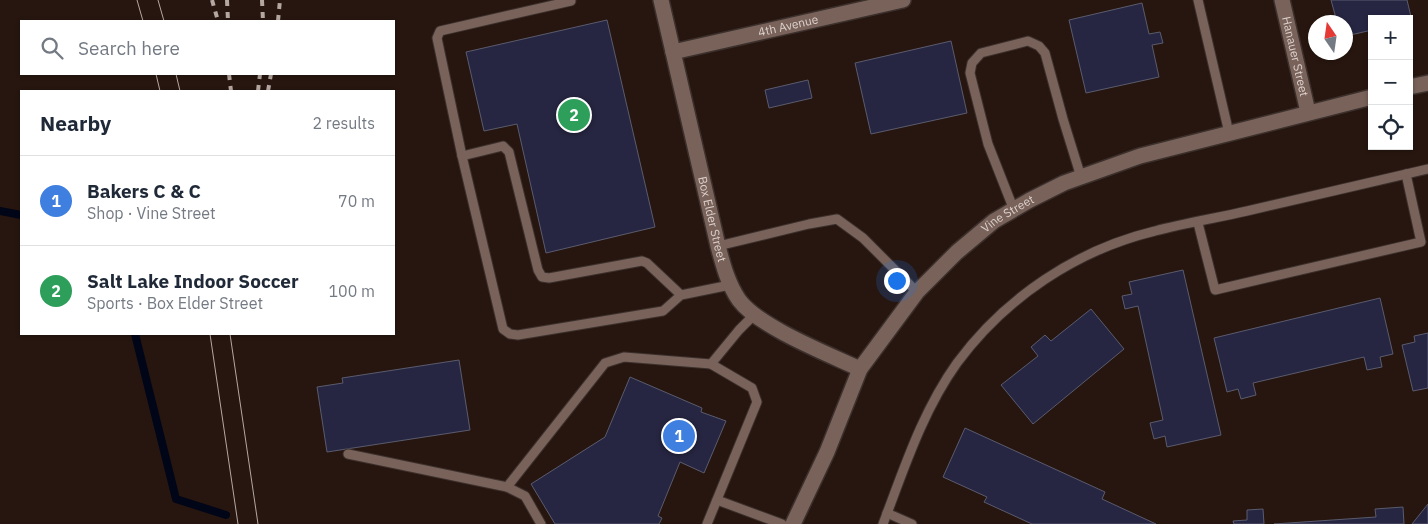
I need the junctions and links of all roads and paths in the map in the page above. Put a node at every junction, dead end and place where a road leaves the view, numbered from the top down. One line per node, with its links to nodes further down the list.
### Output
1 (661, 0): 6 (street, Box Elder Street)
2 (903, 0): 6 (street, 4th Avenue)
3 (1198, 0): 11 (lane)
4 (1282, 0): 10 (street, Hanauer Street)
5 (571, 1): 12 (lane)
6 (673, 52): 18 (street, Box Elder Street)
7 (1428, 83): 8 (street)
8 (1413, 86)
9 (1368, 98): 10 (street, Vine Street)
10 (1308, 112): 11 (street, Vine Street)
11 (1229, 133): 15 (street, Vine Street)
12 (462, 156): 21 (lane); 21 (lane)
13 (1428, 169): 14 (lane)
14 (1406, 174): 17 (lane); 17 (lane)
15 (1081, 177): 16 (street, Vine Street); 16 (lane)
16 (1014, 210): 20 (street, Vine Street)
17 (1198, 222): 28 (lane)
18 (718, 246): 19 (street, Box Elder Street); 20 (lane)
19 (730, 285): 21 (lane); 22 (street, Box Elder Street)
20 (917, 292): 24 (street, Vine Street)
21 (681, 295)
22 (754, 315): 23 (lane); 24 (street, Box Elder Street)
23 (711, 364): 26 (lane); 27 (lane)
24 (860, 369): 32 (street, Vine Street)
25 (348, 454): 26 (lane)
26 (507, 487): 29 (lane)
27 (717, 500): 30 (lane); 31 (lane)
28 (887, 513): 33 (lane); 34 (lane)
29 (541, 524)
30 (707, 524)
31 (782, 524)
32 (793, 524)
33 (883, 524)
34 (912, 524)

